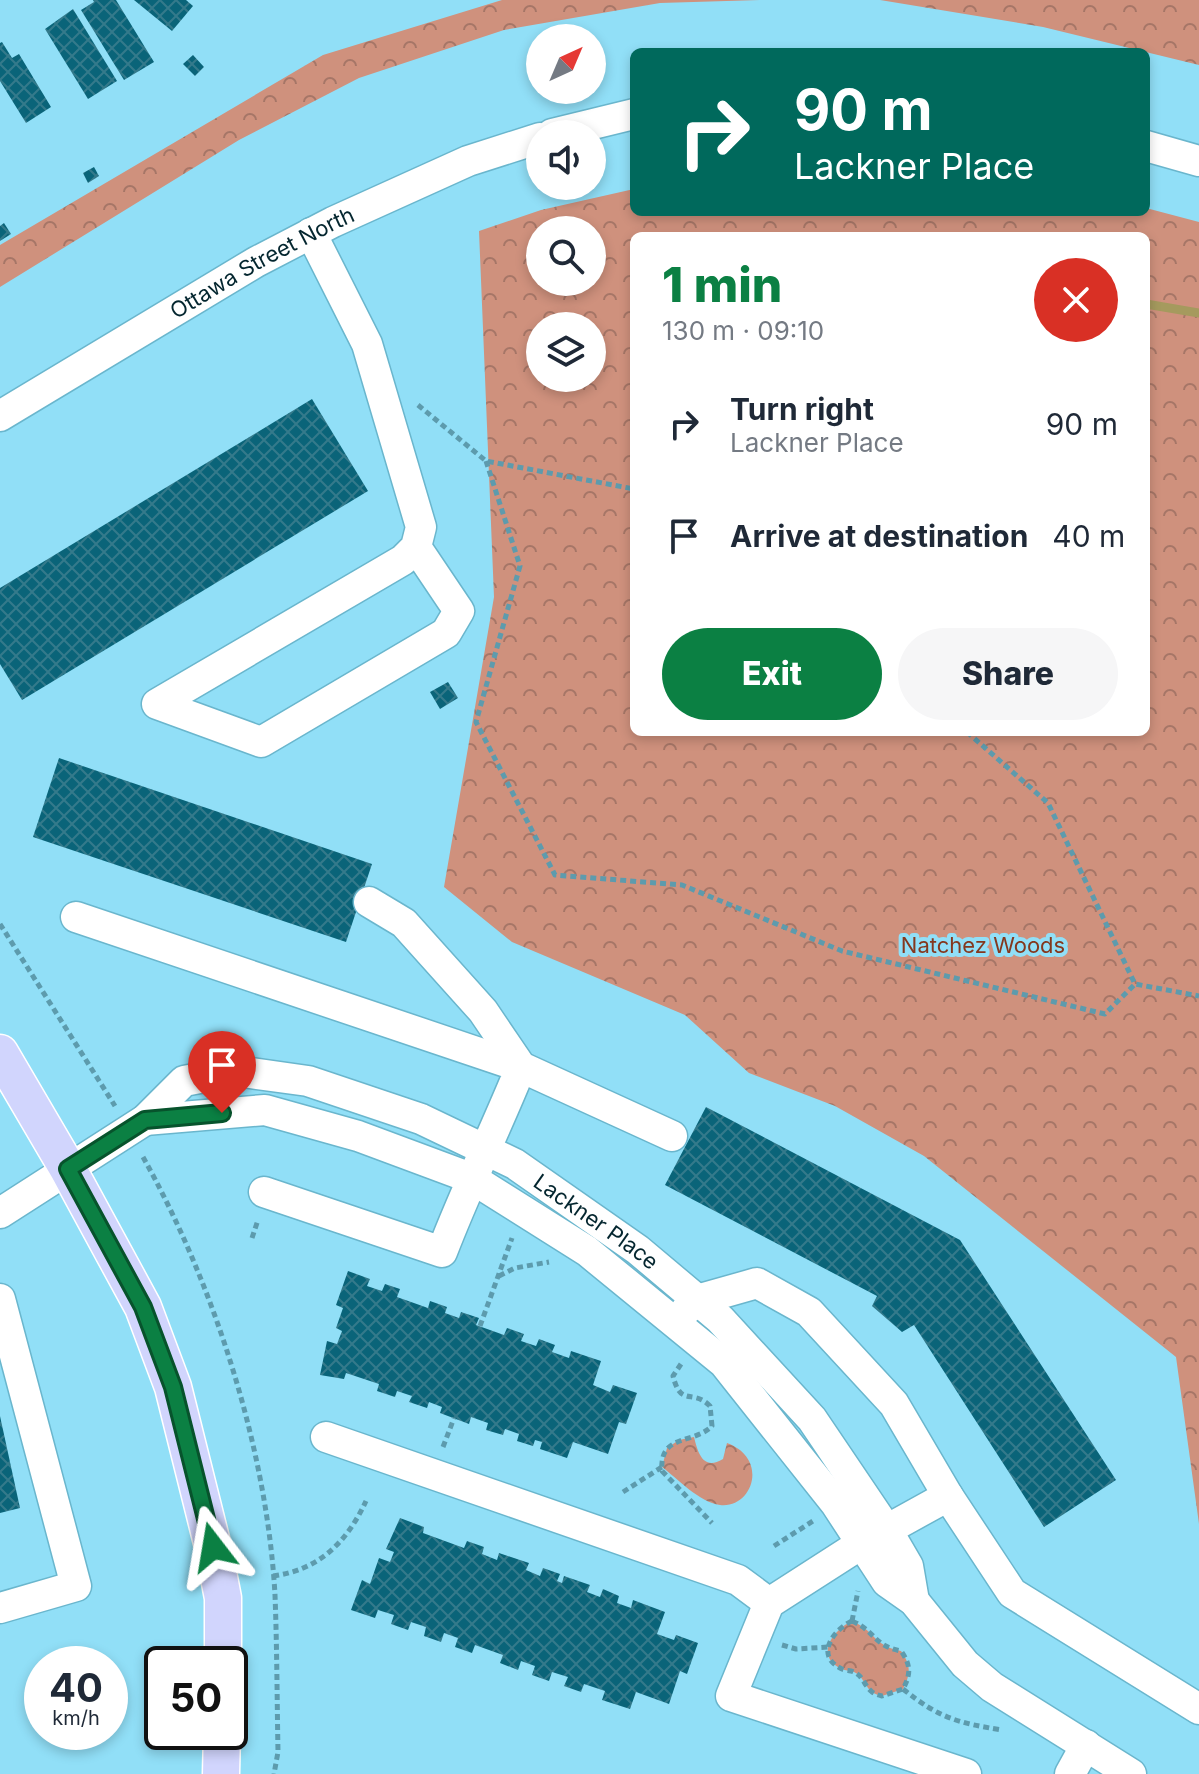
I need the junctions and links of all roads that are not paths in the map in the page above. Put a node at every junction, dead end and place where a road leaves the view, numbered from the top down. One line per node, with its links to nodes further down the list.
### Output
1 (630, 115): 2 (street)
2 (606, 121)
3 (526, 142): 6 (street, Ottawa Street North)
4 (1150, 147): 5 (street)
5 (1199, 161)
6 (311, 233): 7 (street, Ottawa Street North); 8 (street)
7 (0, 416)
8 (416, 547): 8 (street)
9 (369, 902): 12 (street)
10 (76, 917): 12 (street)
11 (0, 1053): 16 (main road)
12 (521, 1067): 14 (street); 15 (street)
13 (145, 1120): 15 (street, Lackner Place); 16 (street, Lackner Place); 17 (street, Lackner Place)
14 (672, 1136)
15 (487, 1150): 17 (street); 21 (street, Lackner Place)
16 (68, 1169): 19 (street, Lackner Place); 28 (main road)
17 (471, 1178): 18 (street); 22 (street, Lackner Place)
18 (264, 1192)
19 (0, 1213)
20 (0, 1299): 27 (street)
21 (697, 1300): 22 (street); 24 (street); 25 (street, Lackner Place)
22 (675, 1323): 25 (street, Lackner Place)
23 (326, 1437): 26 (street)
24 (948, 1496): 25 (street); 29 (street)
25 (874, 1537): 26 (street); 30 (street, Lackner Place)
26 (769, 1603): 33 (street)
27 (0, 1608)
28 (223, 1646)
29 (1199, 1709)
30 (1086, 1745): 34 (street); 35 (street, Lackner Place)
31 (222, 1750): 32 (main road)
32 (221, 1774)
33 (966, 1774)
34 (1070, 1774)
35 (1131, 1774)

